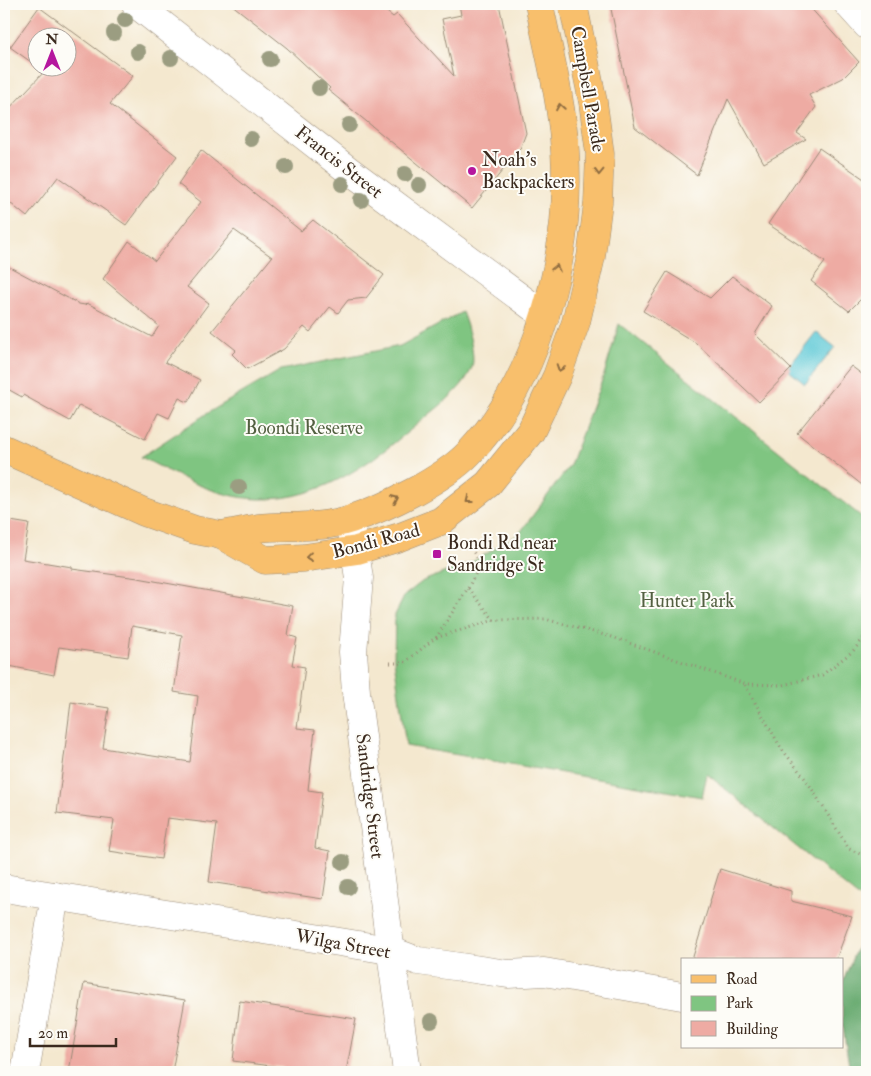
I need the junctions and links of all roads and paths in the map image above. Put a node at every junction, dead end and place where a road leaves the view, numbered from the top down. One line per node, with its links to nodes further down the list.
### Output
1 (136, 4): 6 (street, Francis Street)
2 (539, 4): 6 (main road, Campbell Parade, one-way to 2)
3 (573, 4): 7 (main road, Campbell Parade, one-way to 7)
4 (848, 4): 5 (street)
5 (867, 25)
6 (545, 316): 9 (main road, Bondi Road, one-way to 6)
7 (576, 322): 12 (main road, Bondi Road, one-way to 12)
8 (4, 449): 10 (main road, Bondi Road)
9 (350, 519): 10 (main road, Bondi Road); 12 (street, Sandridge Street)
10 (221, 535): 12 (main road, Bondi Road, one-way to 10)
11 (469, 546): 13 (path)
12 (357, 550): 22 (street, Sandridge Street)
13 (468, 588): 14 (path); 16 (path)
14 (494, 620): 16 (path); 18 (path)
15 (867, 634): 18 (path)
16 (435, 638): 17 (path)
17 (390, 664)
18 (745, 684): 19 (path)
19 (867, 857)
20 (4, 888): 21 (street, Wilga Street)
21 (55, 896): 22 (street, Wilga Street); 24 (street)
22 (389, 950): 23 (street, Wilga Street); 25 (street, Sandridge Street)
23 (681, 996)
24 (25, 1072)
25 (407, 1072)

